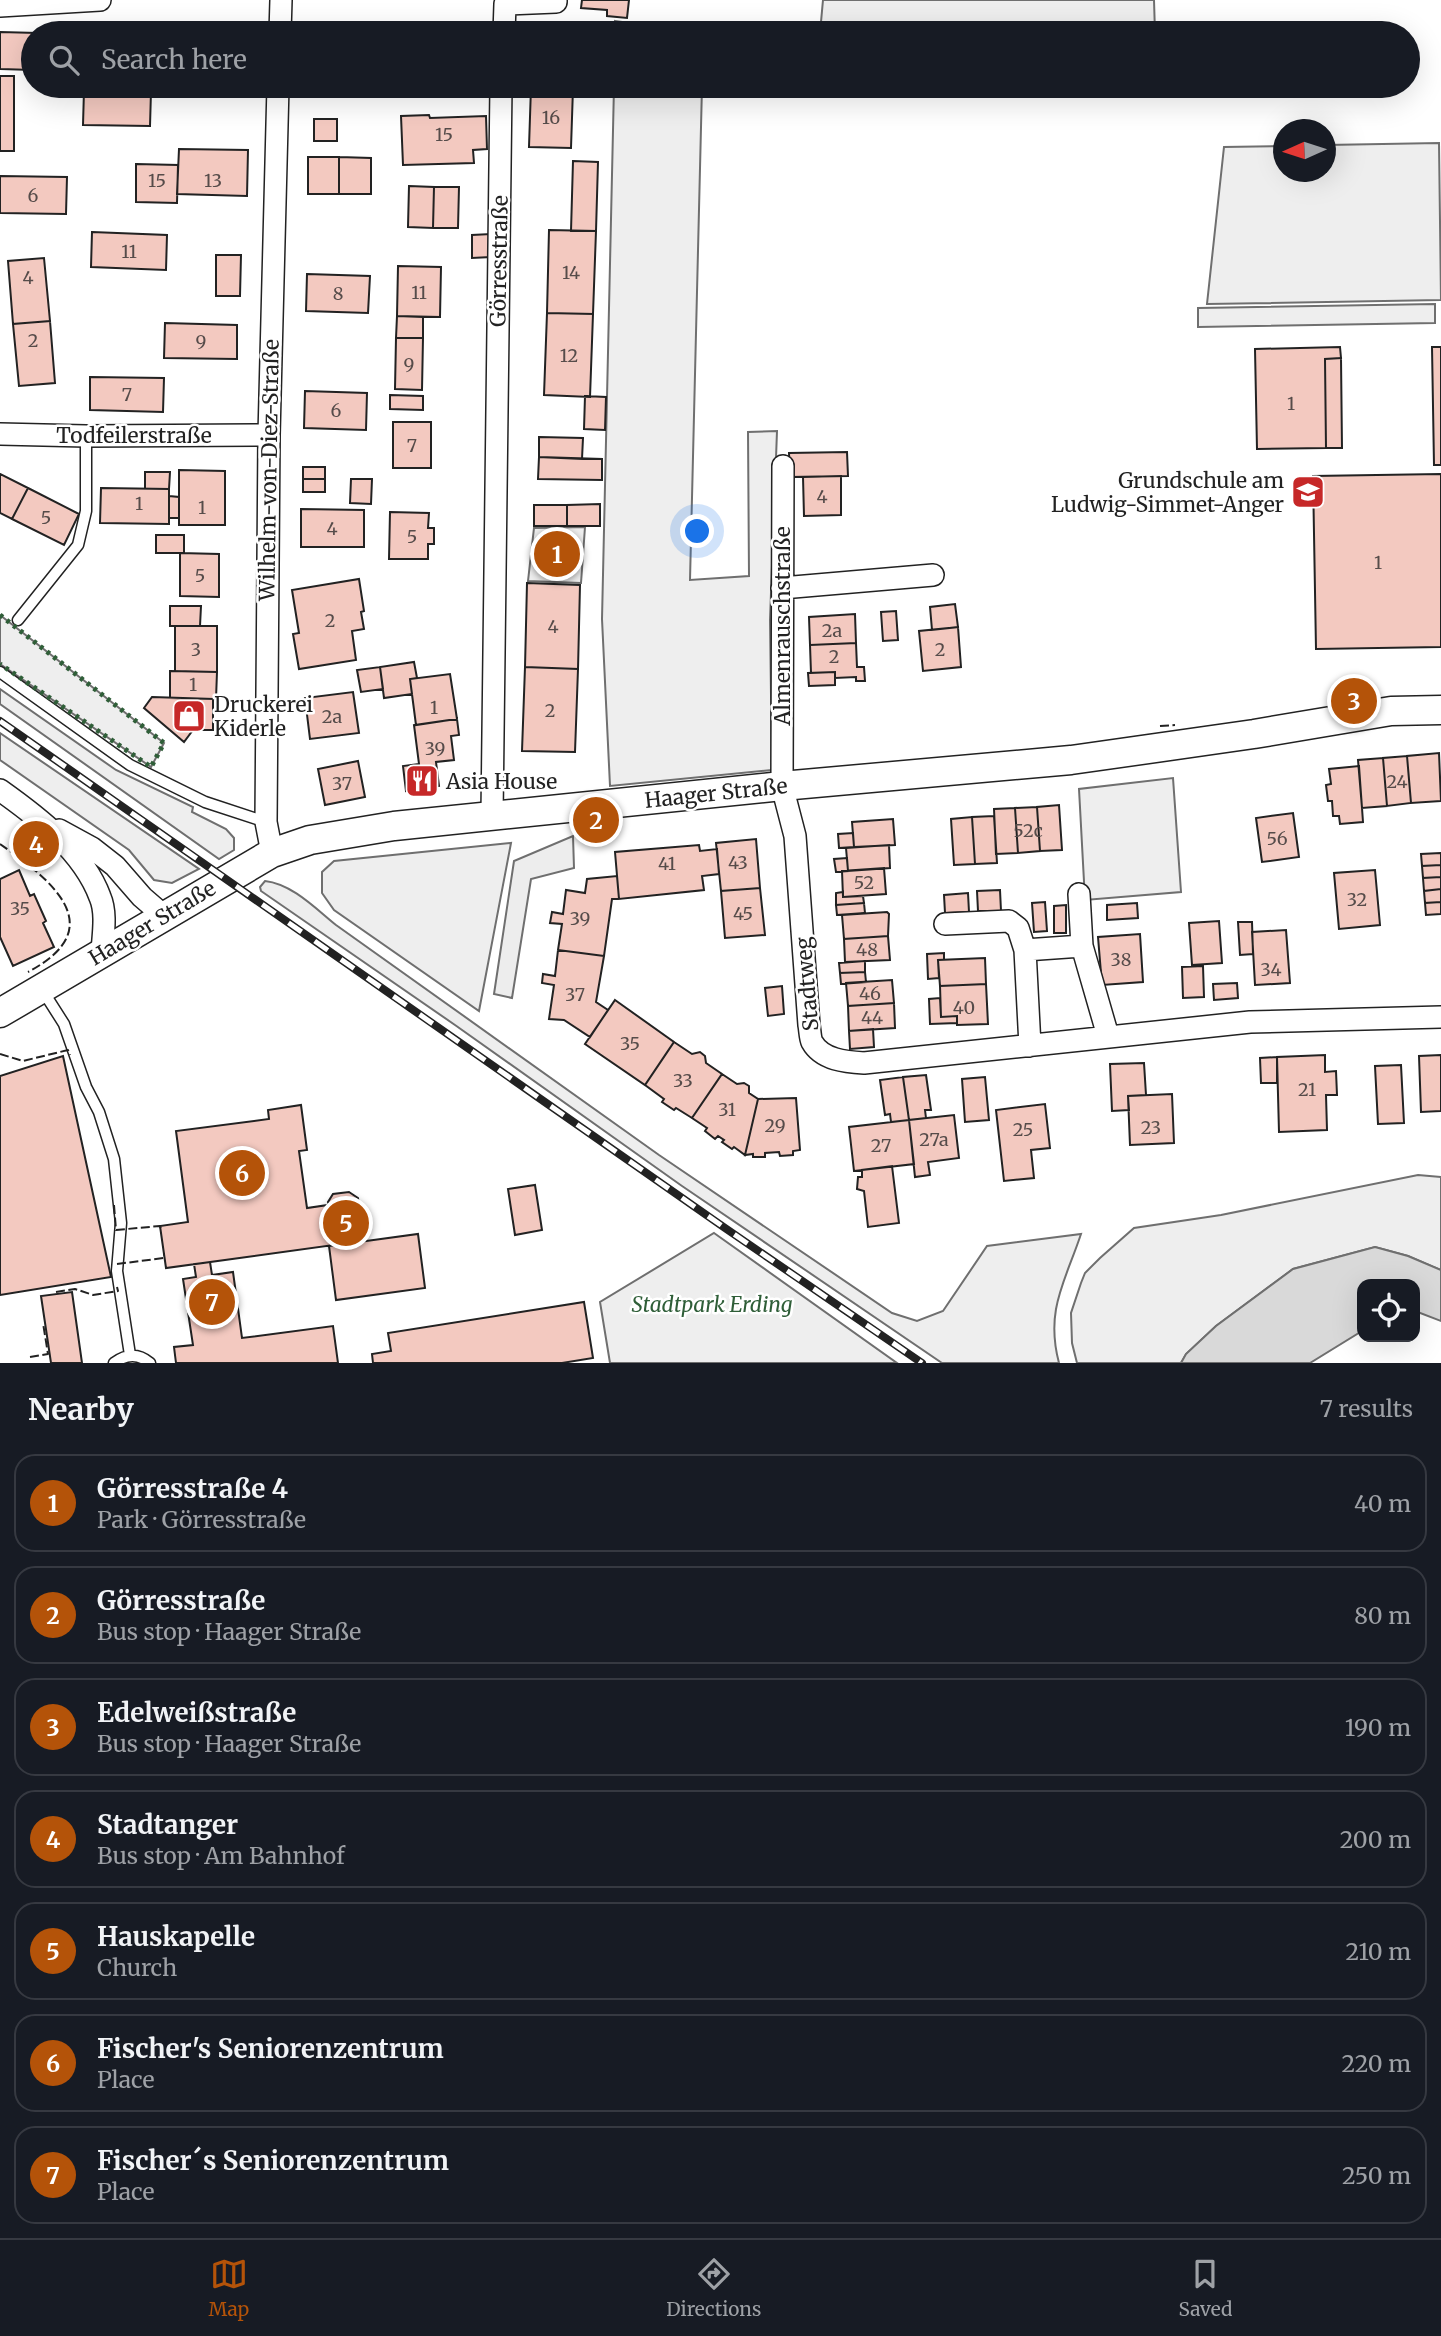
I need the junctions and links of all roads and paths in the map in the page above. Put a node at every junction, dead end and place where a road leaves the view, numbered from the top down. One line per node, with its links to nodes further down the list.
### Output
1 (100, 0): 5 (street)
2 (281, 0): 6 (street)
3 (556, 0): 4 (street)
4 (499, 2): 7 (street)
5 (0, 6)
6 (280, 21)
7 (502, 21)
8 (278, 98): 11 (street, Wilhelm-von-Diez-Straße)
9 (501, 98): 23 (street, Görresstraße)
10 (0, 434): 12 (street, Todfeilerstraße)
11 (269, 435): 12 (street, Todfeilerstraße); 25 (street, Wilhelm-von-Diez-Straße)
12 (86, 436): 16 (lane)
13 (783, 466): 15 (street, Almenrauschstraße)
14 (933, 575): 15 (street)
15 (782, 589): 21 (street, Almenrauschstraße)
16 (18, 620)
17 (0, 672): 25 (lane)
18 (1441, 690): 20 (street, Haager Straße)
19 (1441, 710): 20 (street, Haager Straße)
20 (1391, 711): 21 (street, Haager Straße)
21 (782, 786): 23 (street, Haager Straße); 37 (street, Stadtweg)
22 (0, 790): 24 (street)
23 (492, 815): 26 (street, Haager Straße)
24 (45, 822): 28 (street); 32 (street)
25 (266, 822): 26 (street, Wilhelm-von-Diez-Straße)
26 (272, 853): 28 (street, Haager Straße)
27 (1079, 894): 30 (street)
28 (164, 916): 32 (street, Haager Straße)
29 (945, 924): 31 (street)
30 (1082, 946): 31 (street); 36 (street)
31 (1025, 950): 37 (street)
32 (102, 952): 33 (street, Haager Straße)
33 (42, 988): 34 (street, Haager Straße); 38 (lane)
34 (0, 1013)
35 (1441, 1017): 36 (street, Stadtweg)
36 (1108, 1036): 37 (street, Stadtweg)
37 (1030, 1046)
38 (130, 1355): 39 (lane); 40 (lane)
39 (114, 1363)
40 (150, 1363)

